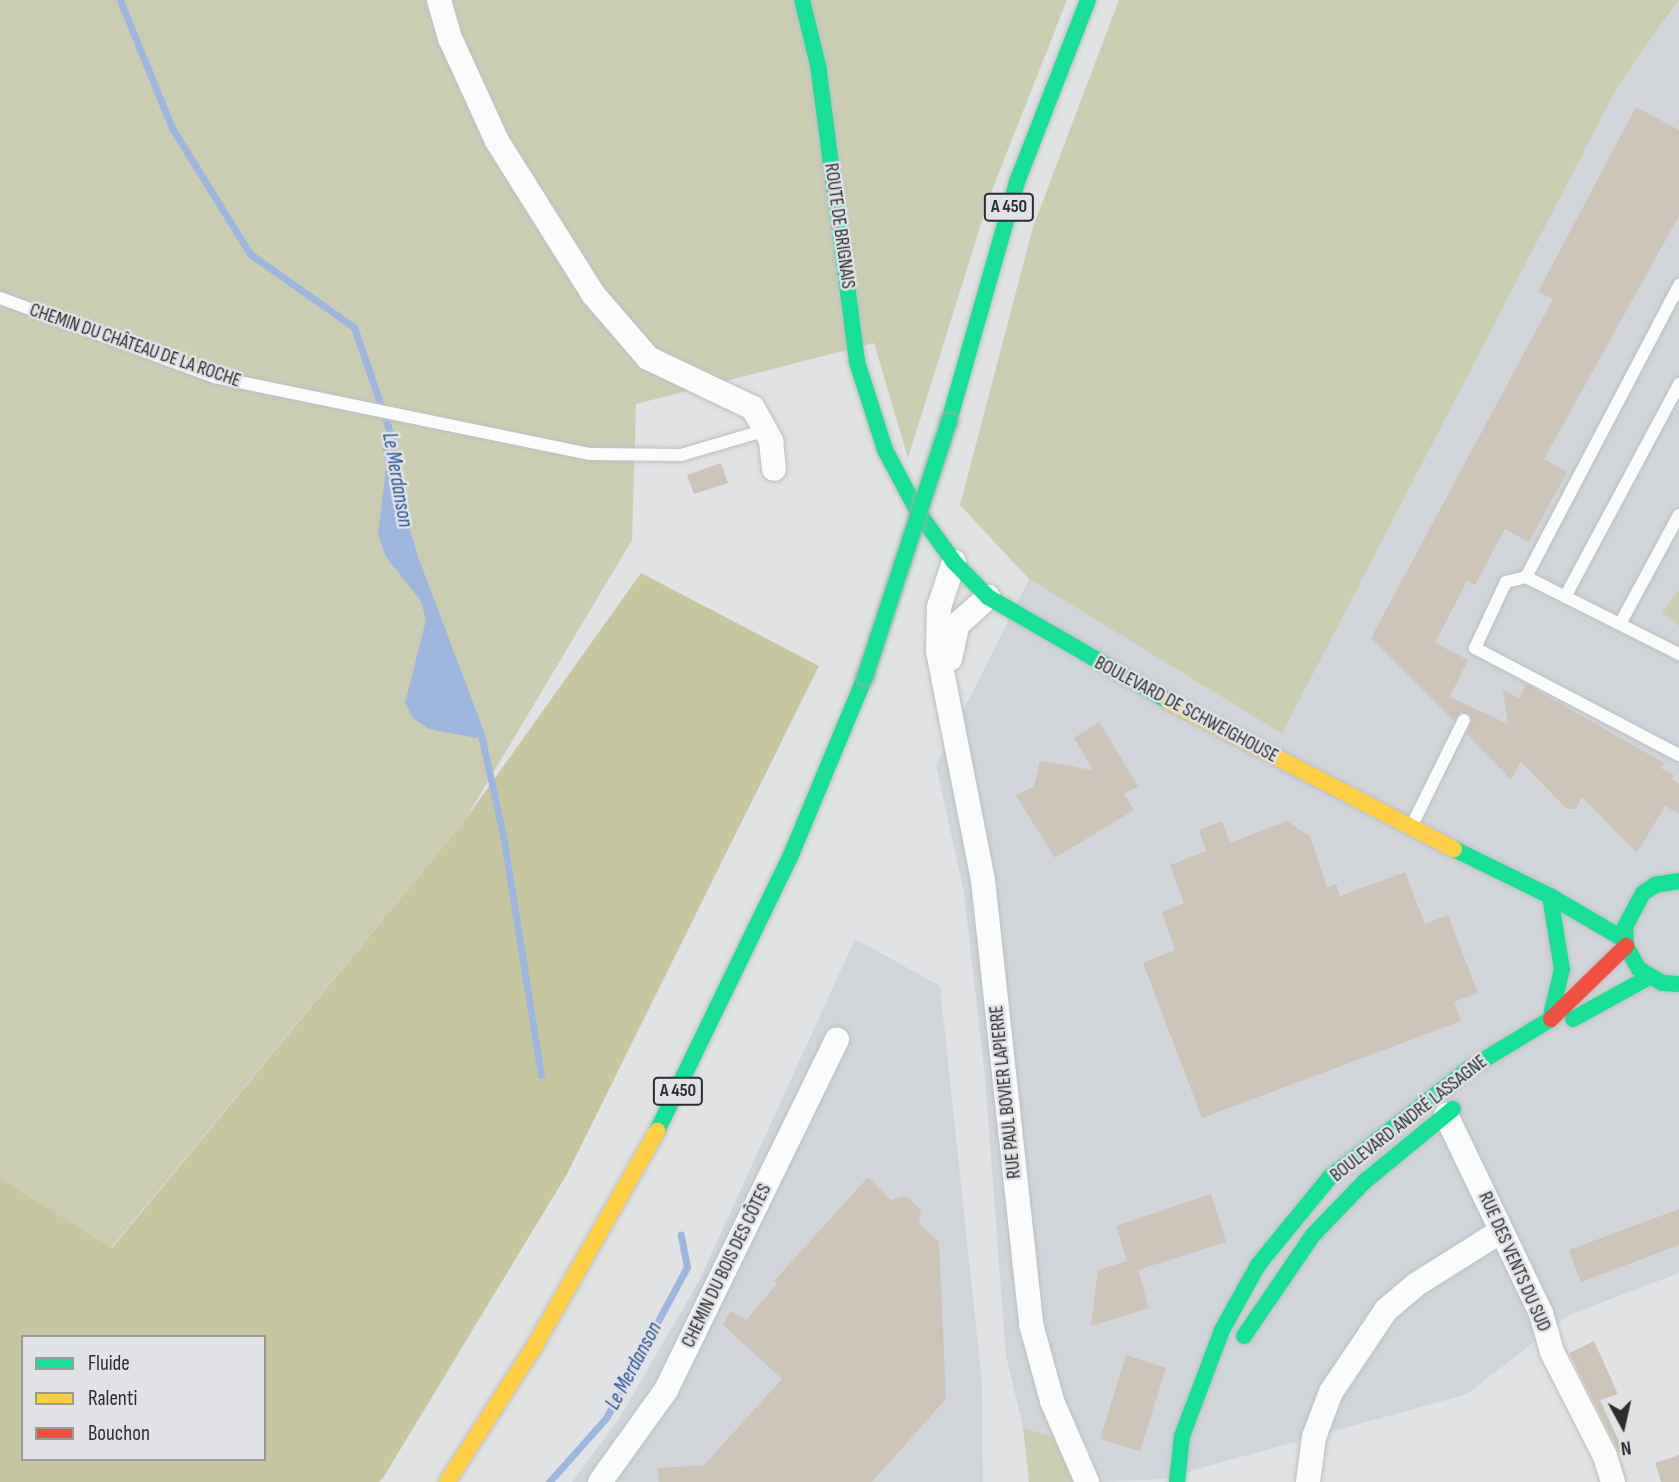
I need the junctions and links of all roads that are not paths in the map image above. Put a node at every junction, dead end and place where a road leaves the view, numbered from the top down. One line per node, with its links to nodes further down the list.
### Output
1 (439, 0): 7 (street)
2 (802, 0): 8 (main road, ROUTE DE BRIGNAIS)
3 (1088, 0): 36 (main road, A 450, bridge)
4 (1679, 285): 12 (lane)
5 (0, 298): 7 (lane, CHEMIN DU CHÂTEAU DE LA ROCHE)
6 (1679, 384): 14 (lane)
7 (766, 430): 9 (street)
8 (885, 450): 11 (main road, BOULEVARD DE SCHWEIGHOUSE)
9 (774, 469)
10 (1679, 515): 15 (lane)
11 (954, 562): 13 (main road, BOULEVARD DE SCHWEIGHOUSE); 17 (street, RUE PAUL BOVIER LAPIERRE)
12 (1526, 577): 14 (lane); 19 (lane)
13 (988, 597): 17 (street, RUE PAUL BOVIER LAPIERRE); 20 (main road, BOULEVARD DE SCHWEIGHOUSE)
14 (1565, 597): 15 (lane)
15 (1620, 624): 16 (lane)
16 (1679, 654)
17 (946, 695): 38 (street, RUE PAUL BOVIER LAPIERRE)
18 (1464, 720): 20 (lane)
19 (1677, 749)
20 (1410, 828): 23 (main road, BOULEVARD DE SCHWEIGHOUSE)
21 (1679, 881): 22 (main road)
22 (1643, 893): 24 (main road); 26 (main road)
23 (1550, 896): 25 (main road, BOULEVARD DE SCHWEIGHOUSE); 26 (main road, BOULEVARD DE SCHWEIGHOUSE); 29 (main road)
24 (1620, 897)
25 (1586, 899)
26 (1625, 943): 27 (main road); 29 (main road, BOULEVARD ANDRÉ LASSAGNE)
27 (1650, 977): 28 (main road); 31 (main road)
28 (1678, 985)
29 (1550, 1020): 39 (main road, BOULEVARD ANDRÉ LASSAGNE)
30 (837, 1040): 37 (street, CHEMIN DU BOIS DES CÔTES)
31 (1496, 1073)
32 (1466, 1098): 33 (main road)
33 (1446, 1115): 34 (street, RUE DES VENTS DU SUD); 35 (main road)
34 (1501, 1231): 40 (street); 41 (street, RUE DES VENTS DU SUD)
35 (1235, 1357)
36 (447, 1482)
37 (600, 1482)
38 (1087, 1482)
39 (1177, 1482)
40 (1308, 1482)
41 (1613, 1482)

